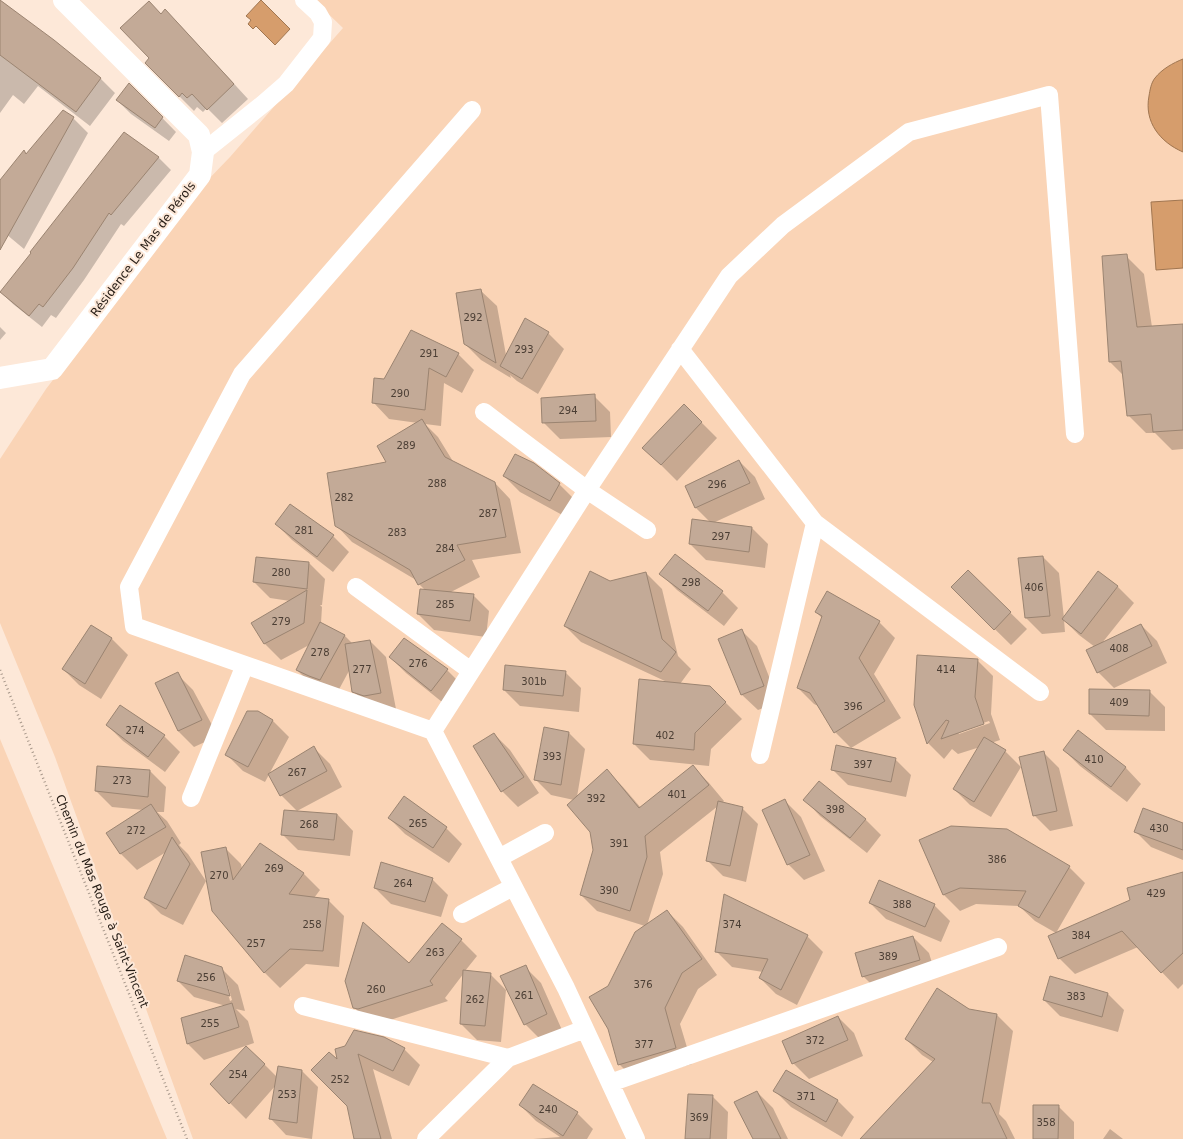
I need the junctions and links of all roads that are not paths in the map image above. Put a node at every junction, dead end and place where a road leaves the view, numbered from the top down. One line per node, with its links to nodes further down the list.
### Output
1 (304, 0): 4 (lane)
2 (67, 1): 4 (street, Résidence Le Mas de Pérols)
3 (472, 110): 13 (lane)
4 (203, 152): 6 (street, Résidence Le Mas de Pérols)
5 (680, 349): 8 (lane); 9 (lane); 10 (lane)
6 (0, 378)
7 (484, 412): 9 (lane)
8 (1075, 434)
9 (586, 490): 11 (lane); 14 (lane)
10 (815, 523): 15 (lane); 17 (lane)
11 (647, 530)
12 (356, 587): 14 (lane)
13 (245, 665): 16 (lane); 18 (lane)
14 (471, 671): 16 (lane)
15 (1040, 692)
16 (433, 731): 20 (lane)
17 (760, 755)
18 (191, 798)
19 (545, 833): 20 (lane)
20 (498, 858): 21 (lane)
21 (514, 886): 22 (lane); 25 (lane)
22 (462, 914)
23 (998, 947): 27 (lane)
24 (303, 1006): 26 (lane)
25 (585, 1029): 26 (lane); 27 (lane)
26 (508, 1058): 28 (lane)
27 (610, 1083): 29 (lane)
28 (426, 1139)
29 (636, 1139)

